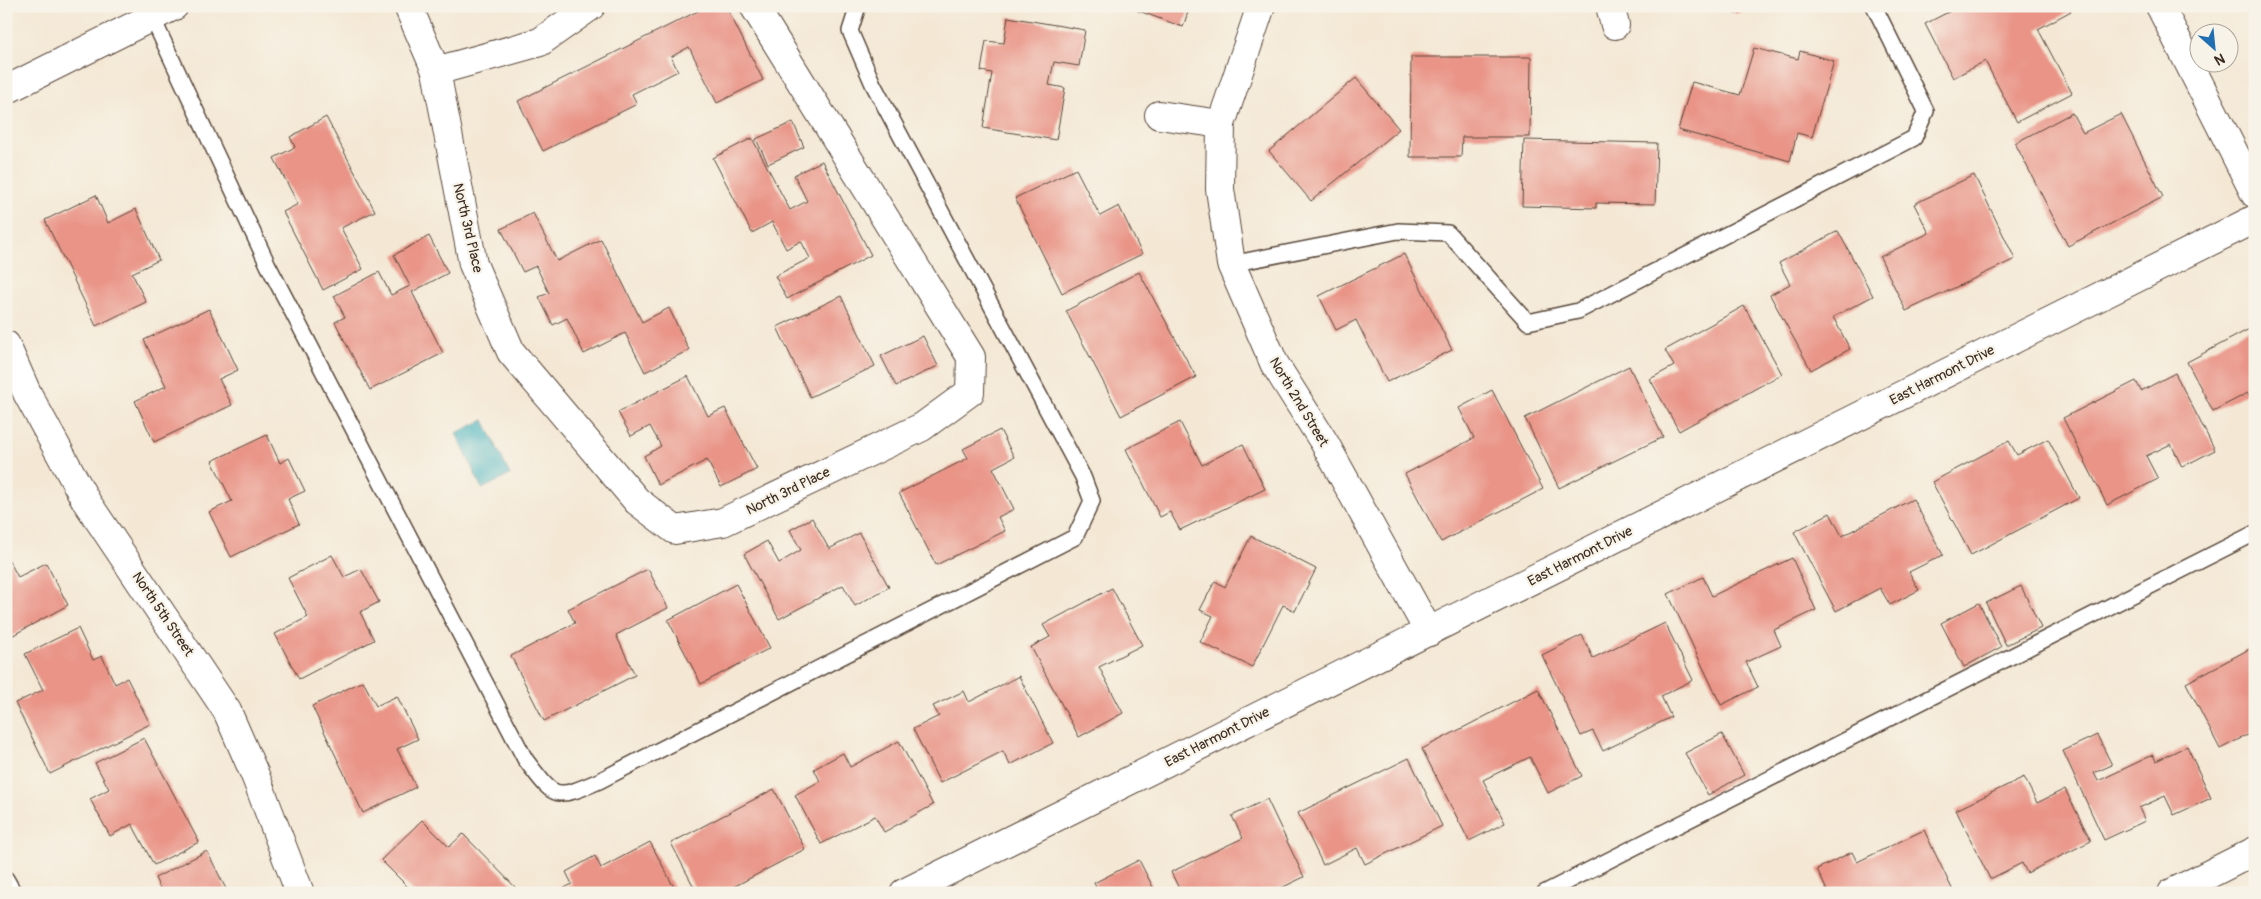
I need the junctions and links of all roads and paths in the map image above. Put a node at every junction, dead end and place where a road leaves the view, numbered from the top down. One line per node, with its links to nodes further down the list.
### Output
1 (408, 6): 9 (street, North 3rd Place)
2 (591, 6): 9 (street)
3 (754, 6): 9 (street, North 3rd Place)
4 (858, 6): 8 (lane)
5 (1261, 6): 12 (street, North 2nd Street)
6 (1874, 6): 15 (lane)
7 (2160, 6): 13 (street)
8 (163, 12): 10 (street)
9 (436, 71)
10 (6, 90)
11 (1159, 115): 12 (street)
12 (1221, 124): 15 (street, North 2nd Street)
13 (2255, 194)
14 (2255, 219): 18 (street, East Harmont Drive)
15 (1232, 264): 18 (street, North 2nd Street)
16 (6, 345): 22 (street, North 5th Street)
17 (2255, 533): 24 (lane)
18 (1429, 632): 23 (street, East Harmont Drive)
19 (2255, 851): 25 (street)
20 (6, 879): 21 (lane)
21 (14, 893)
22 (300, 893)
23 (904, 893)
24 (1544, 893)
25 (2172, 893)

